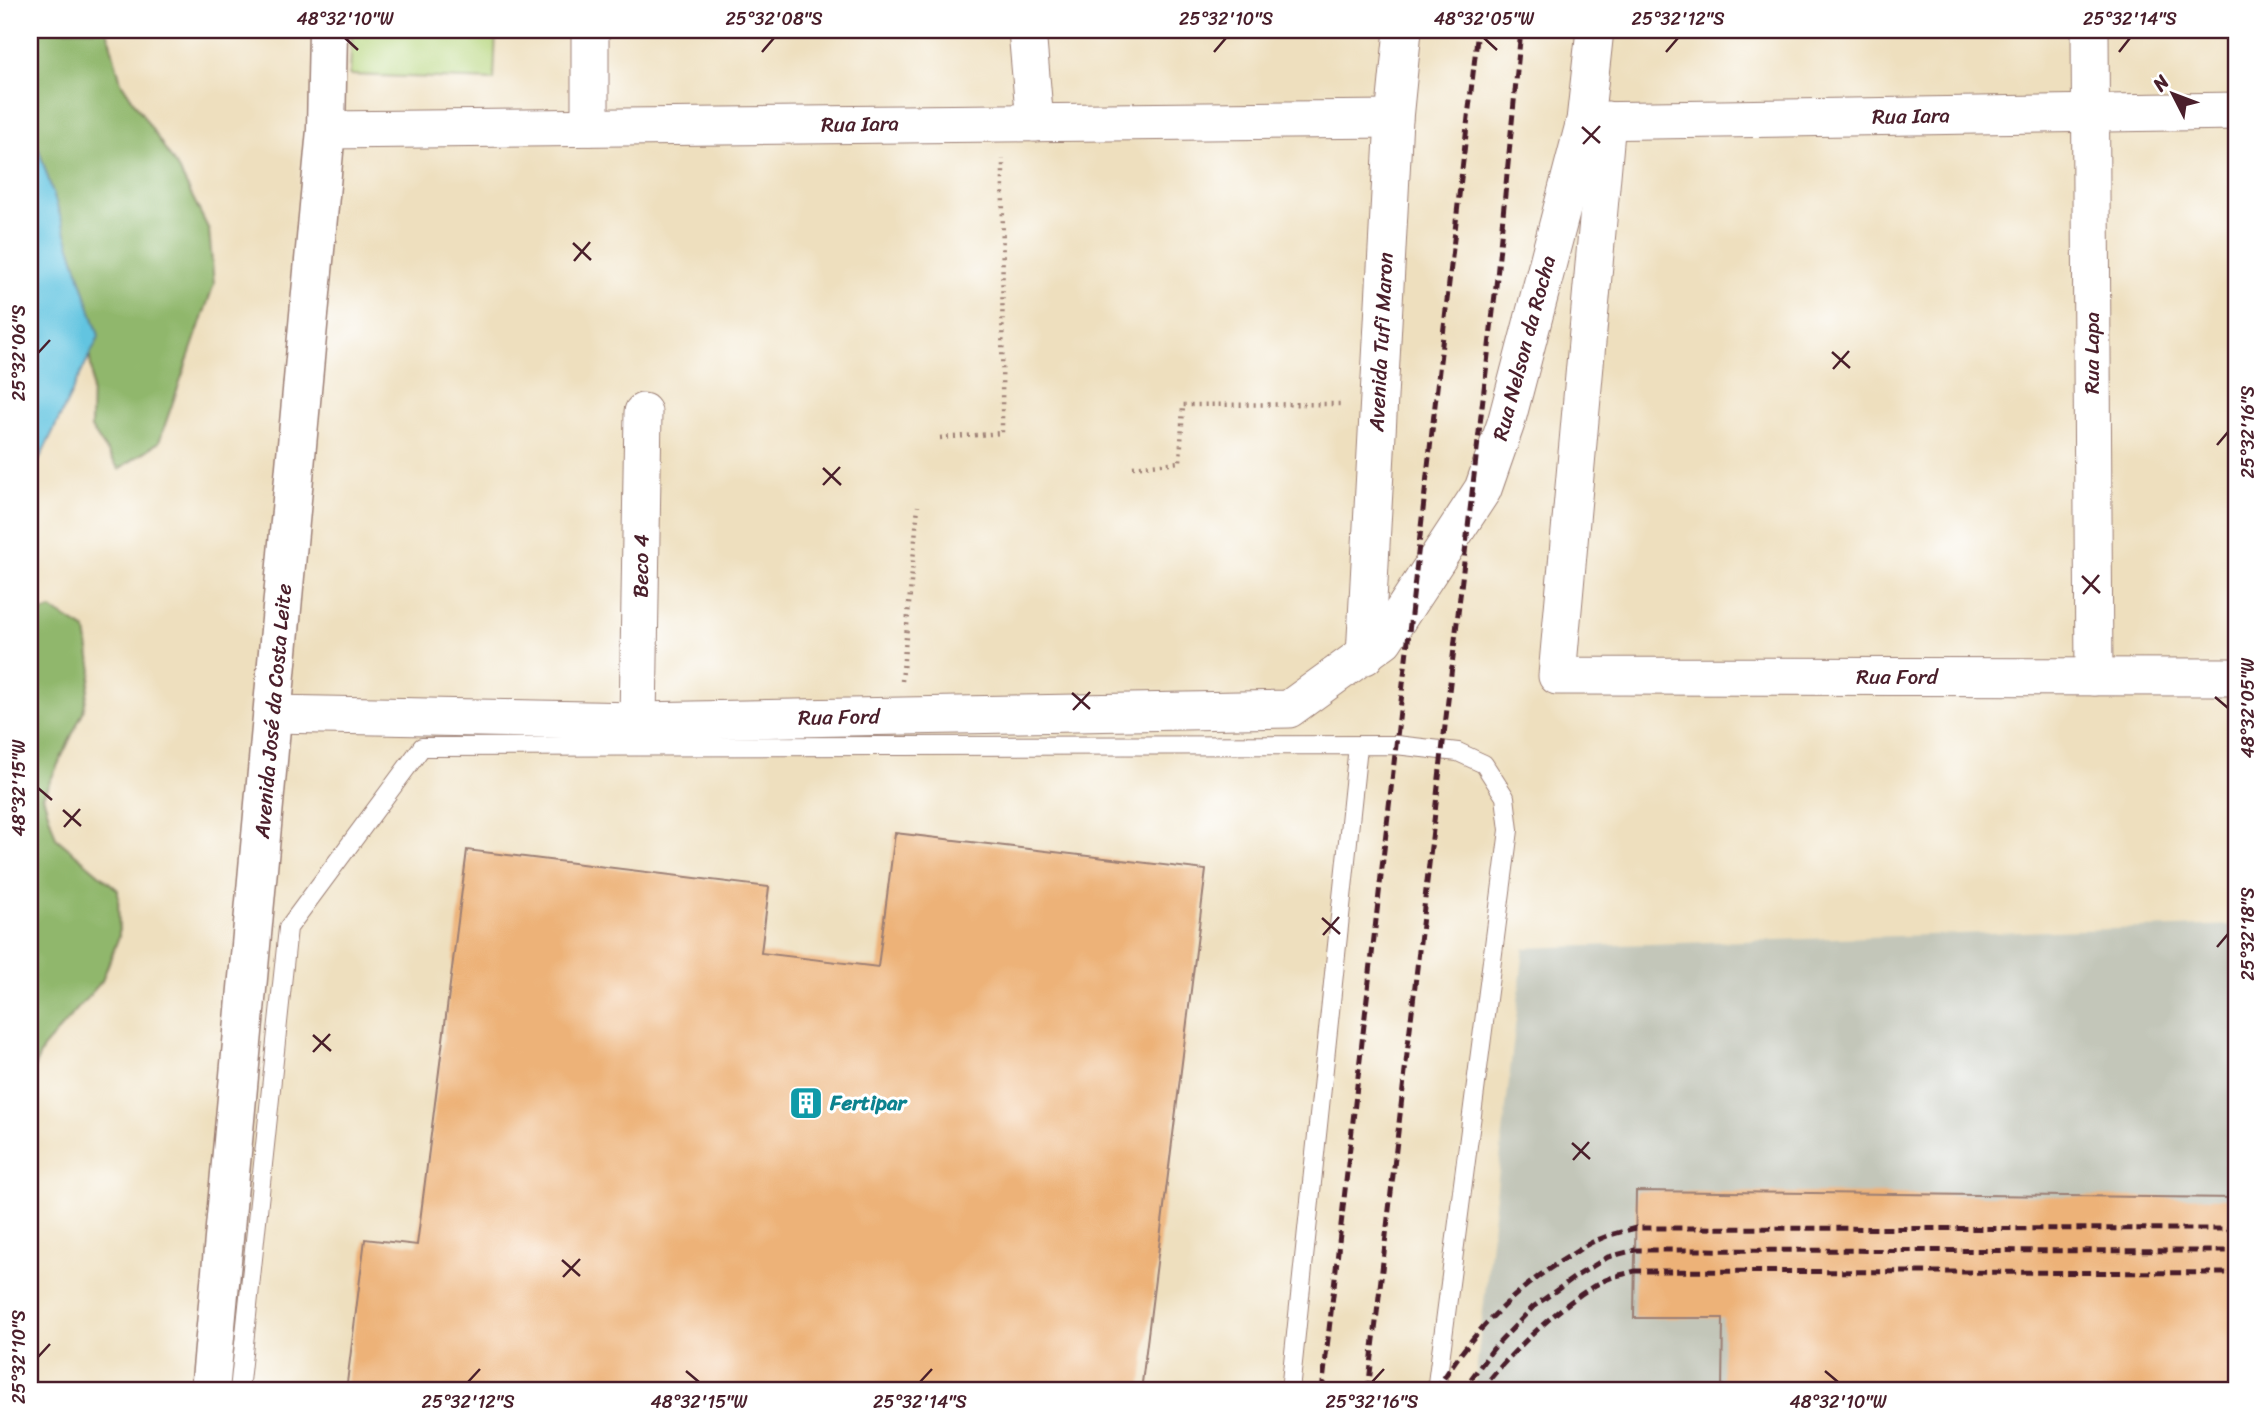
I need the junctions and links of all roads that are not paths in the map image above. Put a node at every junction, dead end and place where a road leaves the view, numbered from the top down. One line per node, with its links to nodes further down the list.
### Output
1 (328, 30): 13 (street, Avenida José da Costa Leite)
2 (590, 30): 12 (street)
3 (1027, 30): 11 (street)
4 (1403, 30): 9 (street, Avenida Tufi Maron)
5 (1595, 30): 10 (street, Rua Nelson da Rocha)
6 (2090, 30): 8 (street, Rua Lapa)
7 (2237, 111): 8 (street, Rua Iara)
8 (2090, 113): 10 (street, Rua Iara); 16 (street, Rua Lapa)
9 (1394, 119): 11 (street, Rua Iara); 15 (street, Avenida Tufi Maron)
10 (1596, 121): 15 (street, Rua Nelson da Rocha); 16 (street, Rua Ford)
11 (1019, 123): 12 (street, Rua Iara)
12 (590, 127): 13 (street, Rua Iara)
13 (326, 130): 18 (street, Avenida José da Costa Leite)
14 (643, 412): 19 (street, Beco 4)
15 (1374, 648): 19 (street, Rua Ford)
16 (2094, 677): 17 (street, Rua Ford)
17 (2237, 677)
18 (272, 714): 19 (street, Rua Ford); 21 (street, Avenida José da Costa Leite)
19 (638, 721)
20 (1358, 746): 22 (lane); 23 (lane); 24 (lane)
21 (210, 1391)
22 (239, 1391)
23 (1290, 1391)
24 (1436, 1391)

